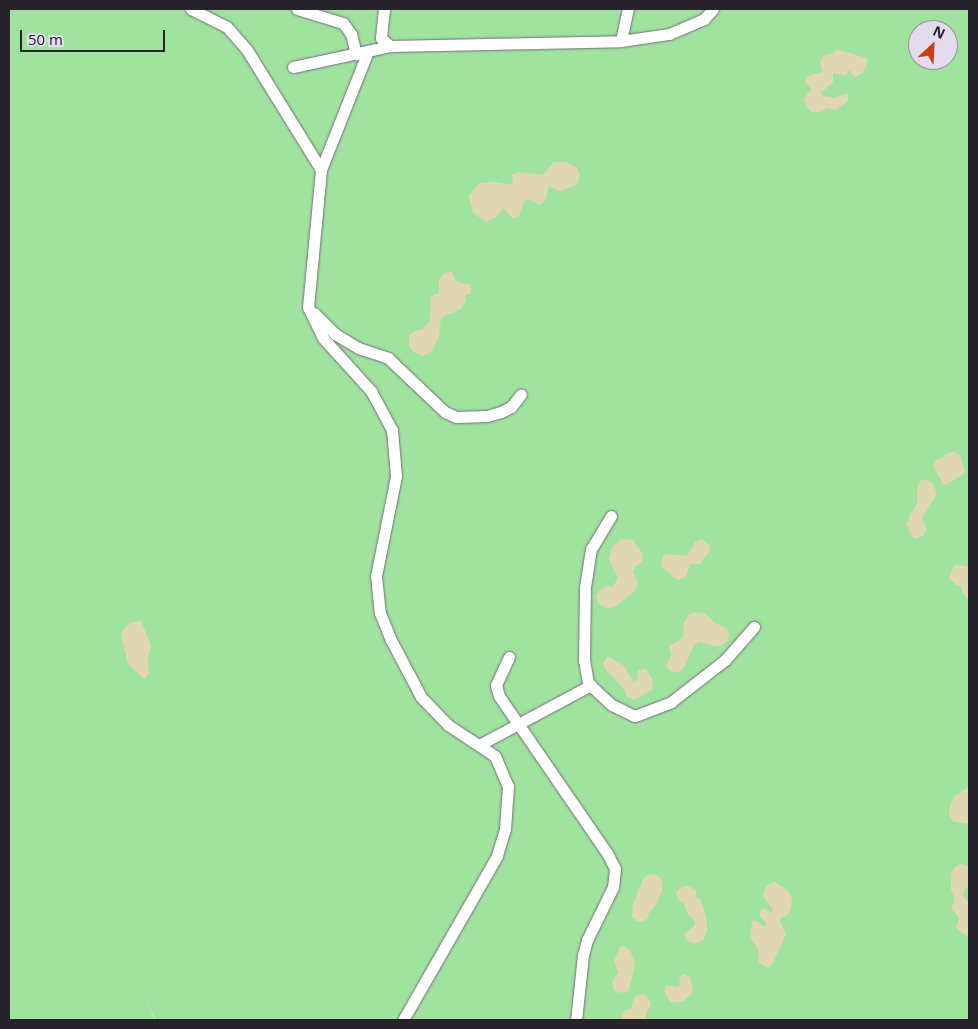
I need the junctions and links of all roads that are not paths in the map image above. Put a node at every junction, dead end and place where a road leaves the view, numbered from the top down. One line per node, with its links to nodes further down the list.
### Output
1 (191, 9): 11 (lane)
2 (297, 9): 9 (lane)
3 (384, 9): 7 (lane)
4 (628, 9): 6 (lane)
5 (713, 9): 6 (lane)
6 (621, 41): 7 (lane)
7 (390, 46): 8 (lane)
8 (368, 51): 9 (lane); 11 (lane)
9 (356, 54): 10 (lane)
10 (293, 67)
11 (321, 170): 12 (lane)
12 (308, 306): 13 (lane); 19 (lane)
13 (521, 394)
14 (611, 516): 17 (lane)
15 (754, 627): 17 (lane)
16 (509, 657): 18 (lane)
17 (591, 685): 18 (lane)
18 (517, 725): 19 (lane); 21 (lane)
19 (479, 745): 20 (lane)
20 (403, 1020)
21 (576, 1020)

